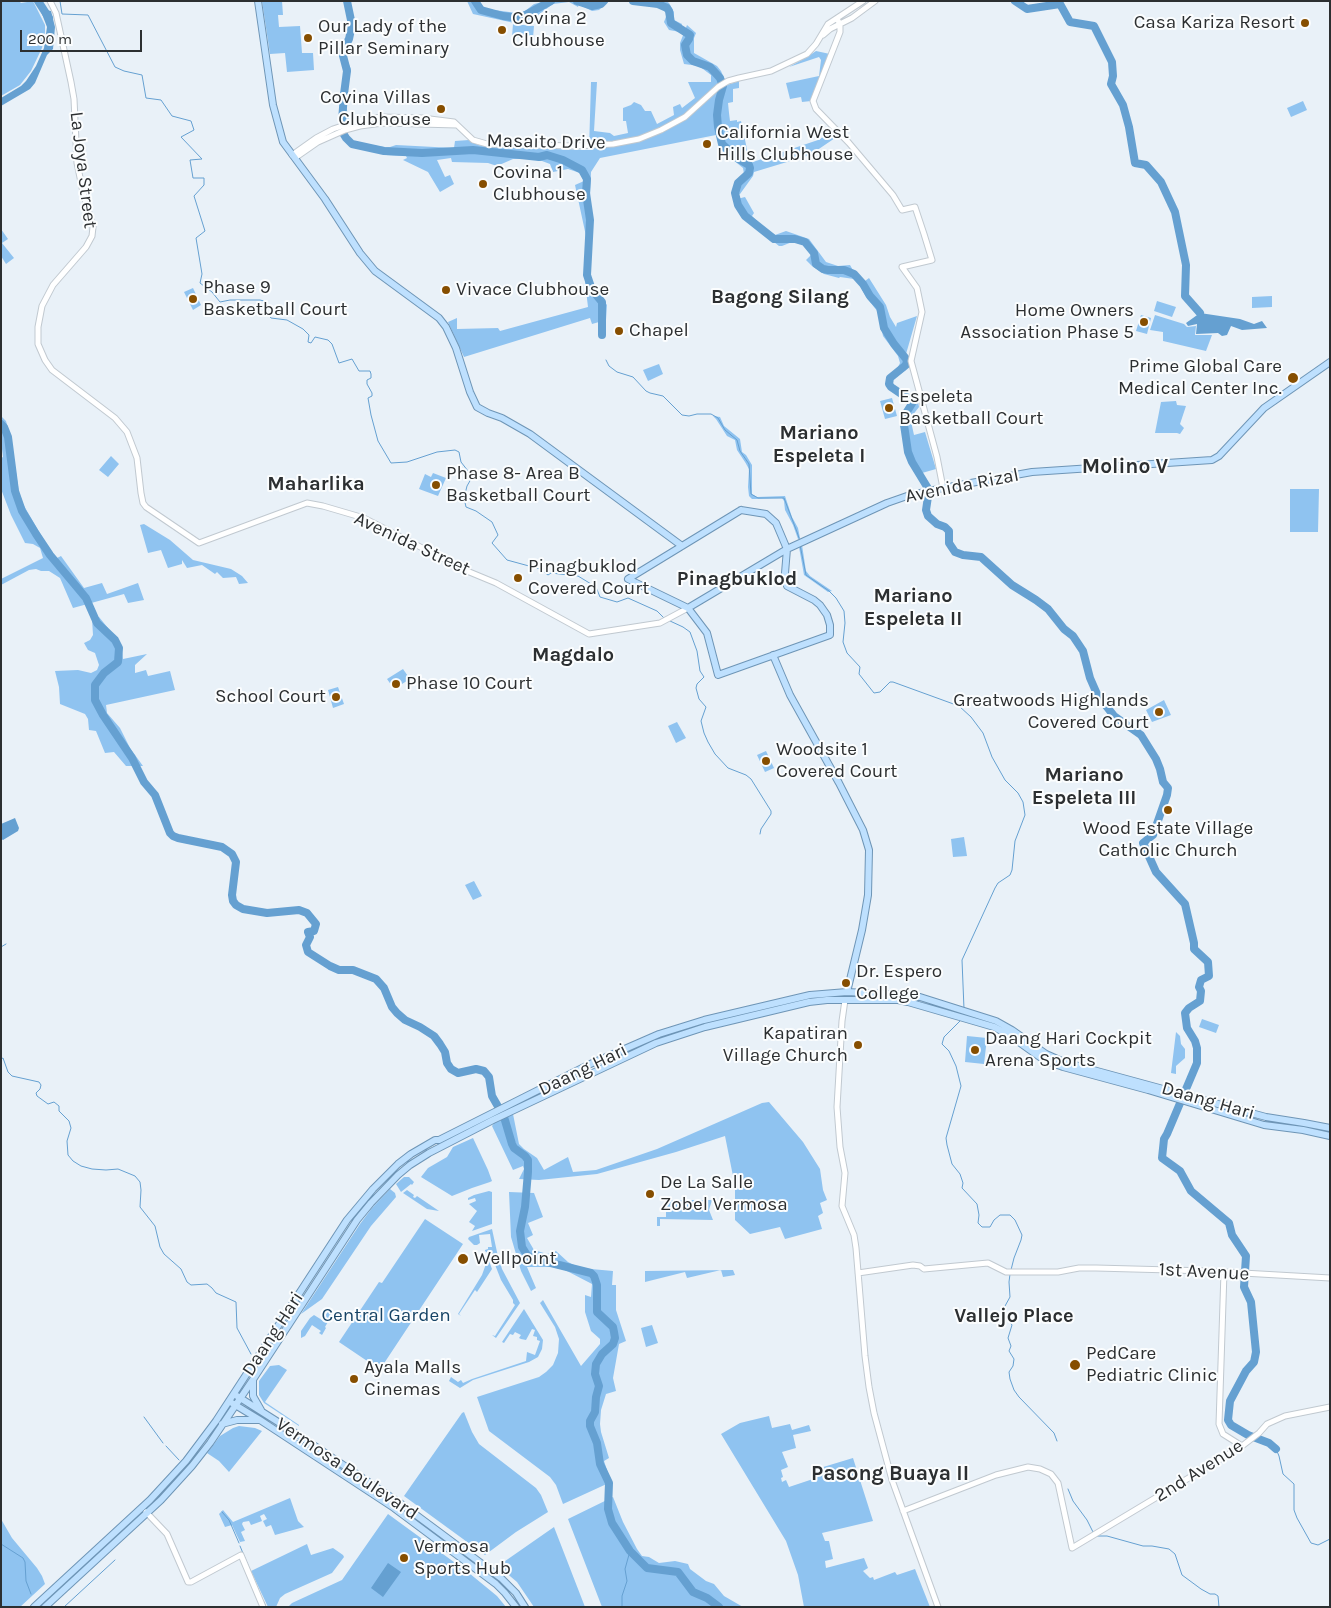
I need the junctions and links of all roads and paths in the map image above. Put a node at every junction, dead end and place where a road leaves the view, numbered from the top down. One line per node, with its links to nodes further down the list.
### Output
1 (50, 1): 9 (street, La Joya Street)
2 (258, 1): 6 (main road)
3 (863, 1): 5 (street, Masaito Drive)
4 (875, 1): 5 (street, Masaito Drive)
5 (838, 21): 6 (street, Masaito Drive); 8 (street)
6 (294, 156): 10 (main road)
7 (1330, 362): 8 (main road, Avenida Rizal)
8 (943, 488): 11 (main road, Avenida Rizal)
9 (199, 543): 13 (street, Avenida Street)
10 (682, 546): 11 (main road); 12 (main road)
11 (787, 549): 12 (main road, Avenida Rizal); 14 (main road)
12 (688, 608): 13 (street, Avenida Rizal); 14 (main road)
13 (590, 634)
14 (773, 655): 15 (main road)
15 (847, 992): 17 (main road, Daang Hari); 19 (main road, Daang Hari)
16 (845, 1000): 17 (main road, Daang Hari); 19 (main road, Daang Hari); 26 (street)
17 (956, 1012): 18 (main road, Daang Hari)
18 (1189, 1099): 21 (main road, Daang Hari); 23 (main road, Daang Hari)
19 (510, 1108): 20 (main road, Daang Hari)
20 (492, 1117): 28 (main road, Daang Hari); 29 (main road, Daang Hari)
21 (1312, 1124): 22 (main road, Daang Hari); 23 (main road)
22 (1330, 1128)
23 (1311, 1132): 24 (main road, Daang Hari)
24 (1330, 1136)
25 (1224, 1272): 26 (street, 1st Avenue); 27 (street, 1st Avenue); 35 (street)
26 (858, 1273): 37 (street)
27 (1330, 1278)
28 (254, 1378): 29 (main road, Daang Hari); 32 (main road)
29 (236, 1396): 30 (main road, Daang Hari); 32 (main road, Vermosa Boulevard)
30 (232, 1403): 33 (main road, Vermosa Boulevard); 34 (main road, Daang Hari); 36 (main road, Daang Hari)
31 (1330, 1407): 35 (street, 2nd Avenue)
32 (261, 1411): 43 (main road, Vermosa Boulevard)
33 (260, 1420): 34 (main road); 42 (main road, Vermosa Boulevard)
34 (222, 1424): 38 (main road, Daang Hari)
35 (1243, 1445): 37 (street, 2nd Avenue)
36 (142, 1508): 38 (street); 39 (main road, Daang Hari)
37 (903, 1511): 44 (street)
38 (147, 1513): 40 (main road, Daang Hari); 41 (street)
39 (34, 1607)
40 (45, 1607)
41 (263, 1607)
42 (516, 1607)
43 (525, 1607)
44 (938, 1607)

